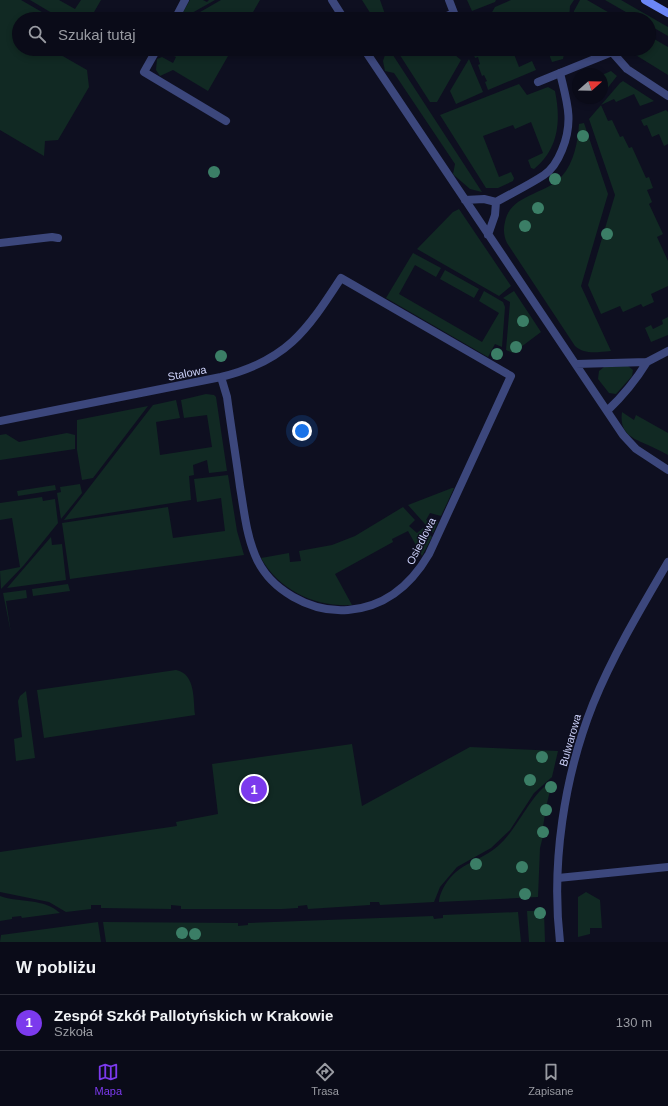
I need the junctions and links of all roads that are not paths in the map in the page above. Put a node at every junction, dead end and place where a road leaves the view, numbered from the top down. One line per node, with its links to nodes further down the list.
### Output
1 (185, 0): 5 (street)
2 (332, 0): 6 (street)
3 (449, 0): 7 (street)
4 (645, 0): 8 (main road)
5 (178, 12)
6 (340, 12)
7 (454, 12)
8 (668, 13)
9 (153, 56): 16 (street)
10 (371, 56): 17 (street)
11 (602, 56): 13 (street)
12 (615, 56): 15 (street)
13 (560, 73): 14 (street); 18 (street)
14 (538, 82)
15 (668, 96)
16 (226, 122)
17 (465, 200): 18 (street); 19 (street)
18 (496, 202): 19 (street)
19 (488, 235): 25 (street)
20 (58, 238): 21 (street)
21 (0, 243)
22 (341, 278): 26 (street, Stalowa); 26 (street, Osiedlowa)
23 (668, 352): 24 (street)
24 (647, 362): 25 (street); 27 (street)
25 (576, 364): 27 (street)
26 (221, 377): 28 (street, Stalowa)
27 (607, 411): 29 (street)
28 (0, 421)
29 (668, 470)
30 (668, 562): 32 (street, Bulwarowa)
31 (668, 867): 32 (street)
32 (558, 878): 33 (street, Bulwarowa)
33 (560, 942)

